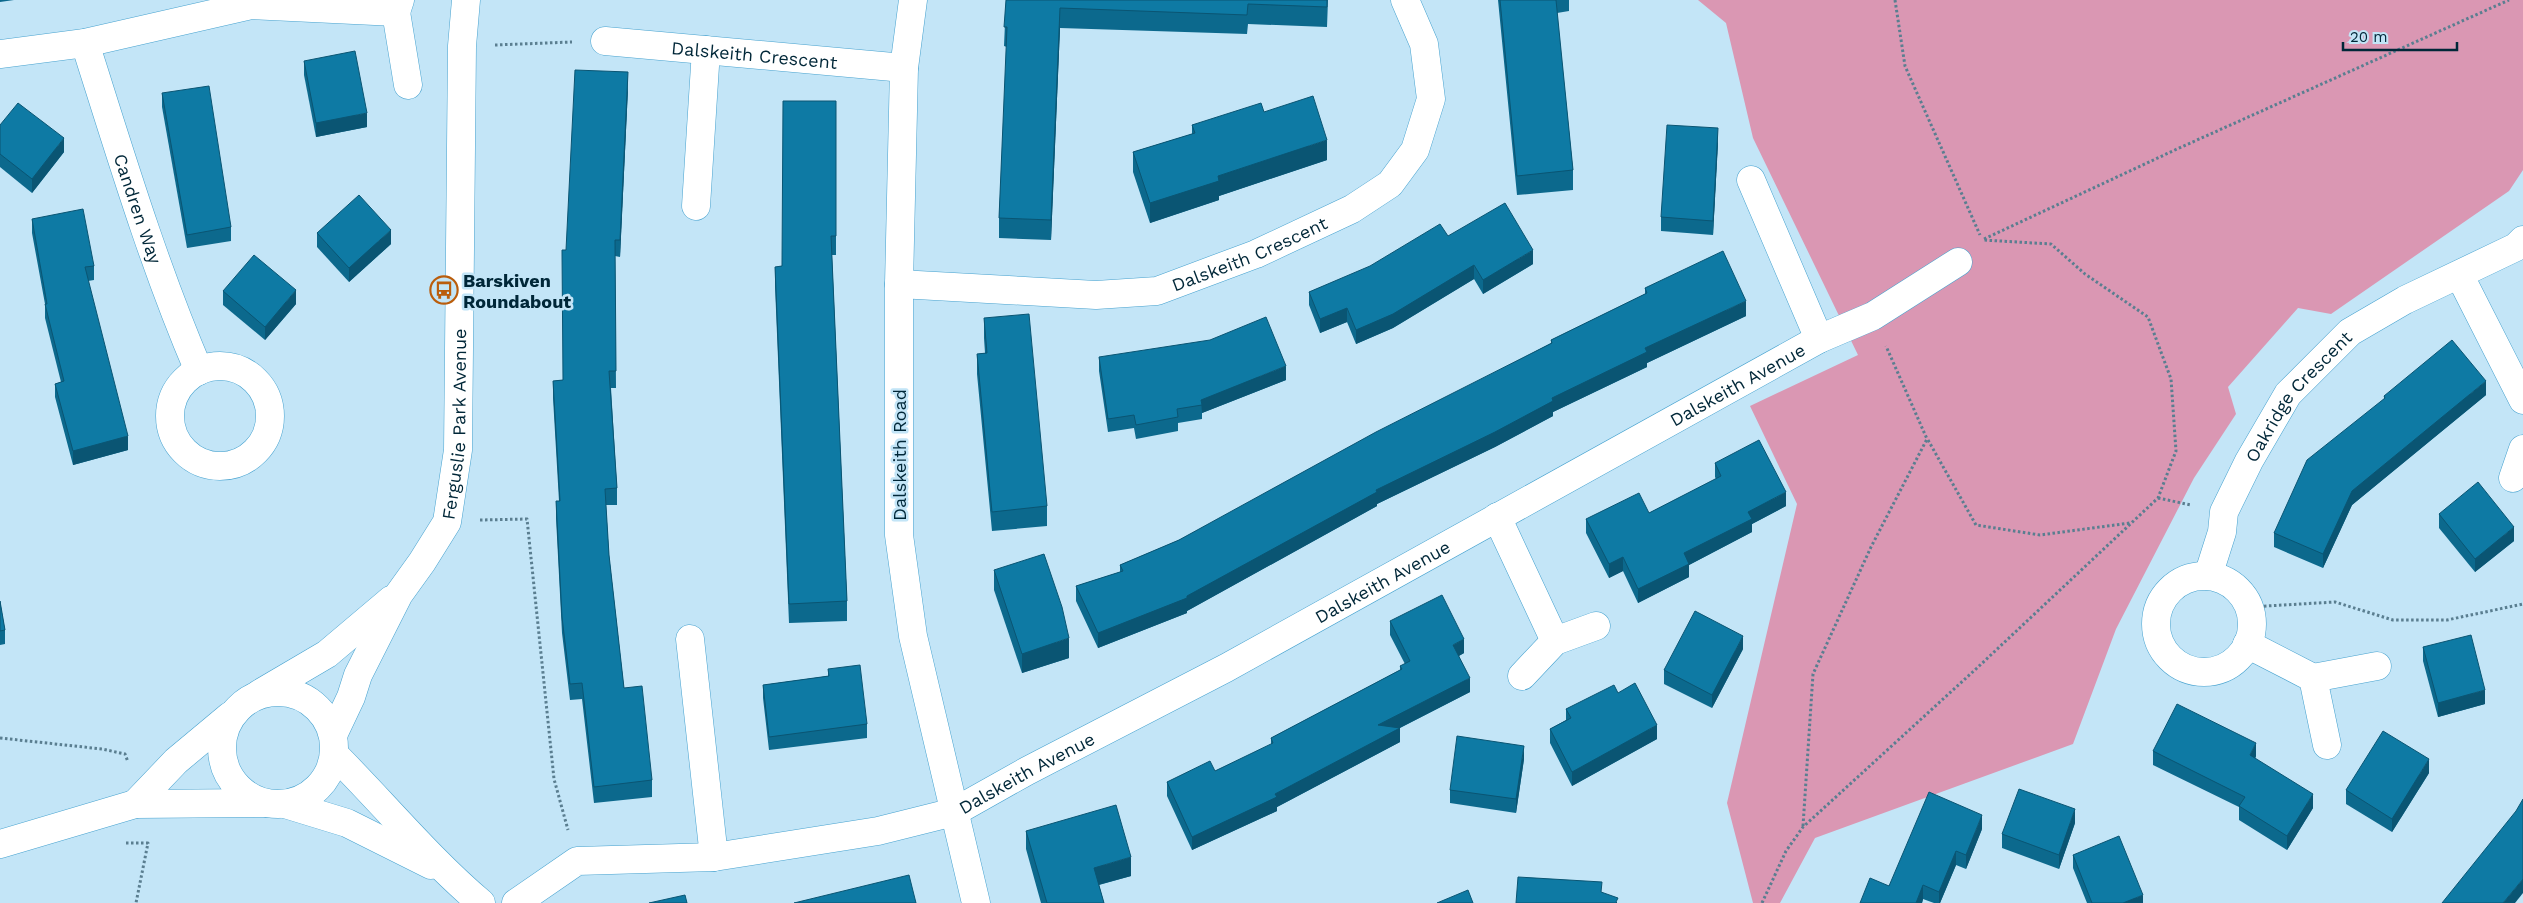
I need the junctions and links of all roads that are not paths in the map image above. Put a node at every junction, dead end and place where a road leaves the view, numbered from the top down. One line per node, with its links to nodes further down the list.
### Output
1 (466, 0): 24 (street, Ferguslie Park Avenue)
2 (913, 0): 9 (street, Dalskeith Road)
3 (1405, 0): 16 (street, Dalskeith Crescent)
4 (398, 6): 6 (street); 10 (street)
5 (605, 41): 7 (street, Dalskeith Crescent)
6 (85, 43): 8 (street); 18 (street, Candren Way)
7 (706, 50): 9 (street, Dalskeith Crescent); 12 (street)
8 (0, 54)
9 (904, 68): 16 (street, Dalskeith Road)
10 (408, 85)
11 (1751, 180): 17 (street, Dalskeith Avenue)
12 (696, 206)
13 (2523, 240): 15 (street, Oakridge Crescent)
14 (1958, 262): 17 (street, Dalskeith Avenue)
15 (2460, 276): 19 (street); 23 (street, Oakridge Crescent)
16 (899, 284): 38 (street, Dalskeith Road)
17 (1819, 339): 22 (street, Dalskeith Avenue)
18 (199, 371)
19 (2523, 400)
20 (2523, 449): 21 (street)
21 (2513, 478)
22 (1497, 517): 27 (street); 38 (street, Dalskeith Avenue)
23 (2208, 576): 28 (street); 28 (street)
24 (399, 594): 32 (street, Ferguslie Park Avenue); 34 (street, Ferguslie Park Avenue)
25 (1596, 626): 27 (street)
26 (690, 639): 40 (street)
27 (1555, 641): 30 (street)
28 (2247, 644): 31 (street)
29 (2377, 666): 31 (street)
30 (1522, 676)
31 (2313, 678): 35 (street)
32 (256, 696): 33 (street); 34 (street)
33 (230, 716): 36 (street); 37 (street)
34 (333, 745): 36 (street); 41 (street)
35 (2327, 745)
36 (276, 803): 37 (street); 41 (street)
37 (125, 807): 39 (street)
38 (954, 812): 40 (street, Dalskeith Avenue); 44 (street, Dalskeith Road)
39 (0, 844)
40 (714, 857): 43 (street, Dalskeith Avenue)
41 (445, 872): 42 (street)
42 (481, 903)
43 (516, 903)
44 (976, 903)

